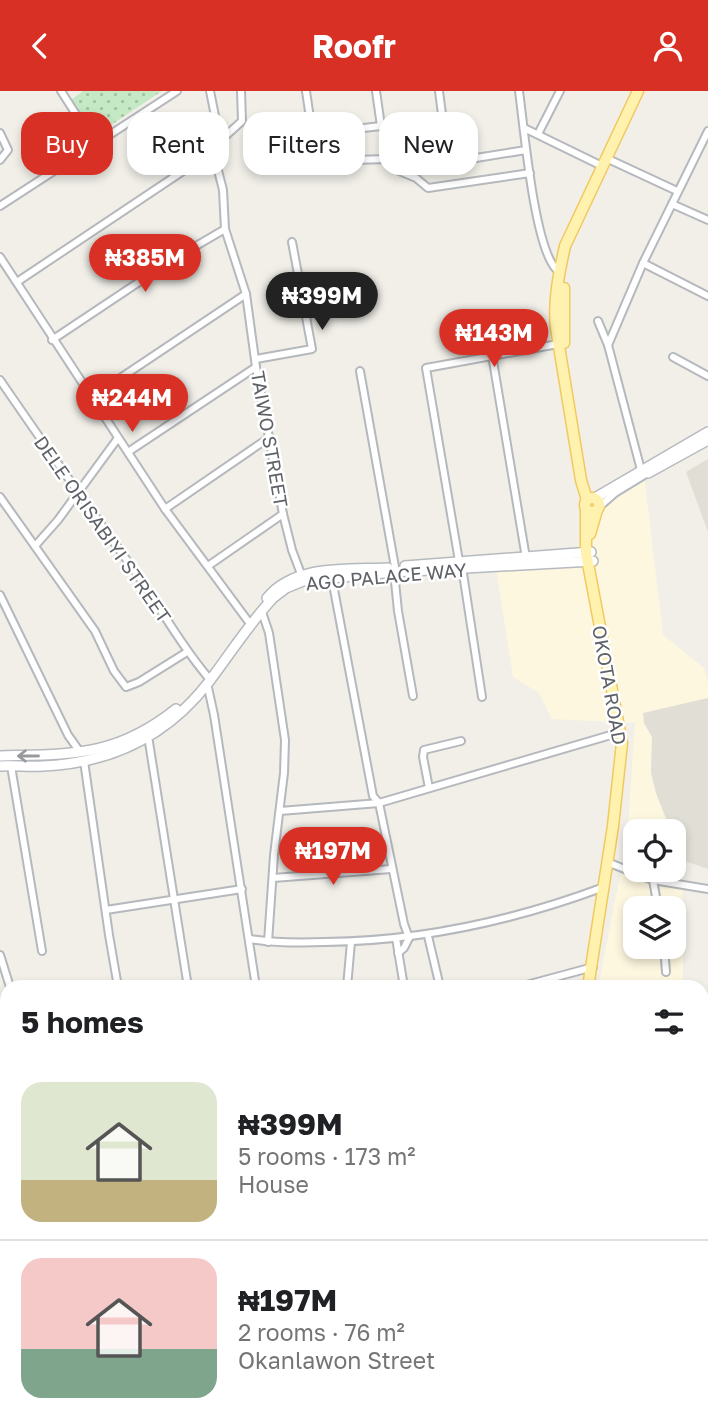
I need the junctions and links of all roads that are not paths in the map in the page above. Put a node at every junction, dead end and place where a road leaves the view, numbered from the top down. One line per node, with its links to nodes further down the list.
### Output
1 (61, 91): 11 (street)
2 (177, 91): 17 (street)
3 (210, 91): 12 (street)
4 (241, 91): 19 (street)
5 (306, 91): 13 (street)
6 (376, 91): 14 (street)
7 (439, 91): 15 (street)
8 (519, 91): 16 (street)
9 (560, 91): 21 (street)
10 (638, 91): 26 (main road, OKOTA ROAD)
11 (75, 112)
12 (214, 112)
13 (309, 112)
14 (380, 112)
15 (441, 112)
16 (524, 128): 21 (street); 22 (street)
17 (113, 132)
18 (0, 133): 25 (street)
19 (229, 133)
20 (708, 133): 31 (street)
21 (538, 134): 26 (street)
22 (526, 150): 23 (street); 27 (street)
23 (478, 157)
24 (365, 159): 27 (street)
25 (0, 160)
26 (604, 162): 31 (street); 35 (main road, OKOTA ROAD)
27 (530, 173): 40 (street)
28 (47, 175): 33 (street)
29 (177, 175): 41 (street)
30 (219, 175): 36 (street, TAIWO STREET)
31 (677, 191): 32 (street)
32 (672, 204): 34 (street); 39 (street)
33 (0, 206)
34 (708, 220)
35 (575, 226): 40 (main road, OKOTA ROAD); 64 (main road, OKOTA ROAD)
36 (225, 229): 42 (street, TAIWO STREET); 45 (street)
37 (292, 242): 50 (street)
38 (0, 257): 41 (street)
39 (643, 263): 43 (street); 47 (street)
40 (560, 267): 46 (main road, OKOTA ROAD)
41 (17, 282): 45 (street)
42 (246, 294): 50 (street, TAIWO STREET); 55 (street)
43 (708, 296)
44 (598, 321): 47 (street)
45 (52, 340): 55 (street)
46 (558, 344): 48 (street); 64 (main road, OKOTA ROAD)
47 (608, 345): 61 (street)
48 (492, 355): 69 (street); 70 (street)
49 (674, 357): 53 (street)
50 (256, 359): 51 (street, TAIWO STREET)
51 (256, 367): 57 (street, TAIWO STREET); 60 (street)
52 (360, 372): 72 (street)
53 (708, 376)
54 (0, 380): 62 (street, DELE ORISABIYI STREET)
55 (92, 397): 58 (street)
56 (708, 432): 61 (main road)
57 (271, 437): 65 (street); 66 (street, TAIWO STREET)
58 (118, 438): 60 (street); 62 (street)
59 (708, 440): 61 (main road)
60 (128, 452): 65 (street)
61 (644, 472): 64 (main road)
62 (77, 493): 67 (street); 78 (street, DELE ORISABIYI STREET)
63 (0, 497): 67 (street)
64 (593, 504): 68 (main road, OKOTA ROAD)
65 (166, 509): 71 (street)
66 (283, 515): 71 (street); 73 (street, TAIWO STREET)
67 (35, 546): 78 (street)
68 (589, 557): 69 (main road, AGO PALACE WAY); 70 (main road, AGO PALACE WAY); 82 (main road, OKOTA ROAD); 92 (main road, OKOTA ROAD)
69 (526, 558): 70 (main road, AGO PALACE WAY)
70 (461, 563): 72 (main road, AGO PALACE WAY); 81 (street)
71 (208, 566): 77 (street)
72 (394, 569): 73 (main road, AGO PALACE WAY); 74 (main road, AGO PALACE WAY); 80 (street)
73 (301, 574): 77 (main road, AGO PALACE WAY)
74 (332, 579): 76 (main road, AGO PALACE WAY); 90 (street)
75 (0, 595): 86 (street)
76 (262, 612): 79 (main road, AGO PALACE WAY); 91 (street)
77 (248, 621): 79 (main road, AGO PALACE WAY)
78 (187, 652): 79 (street, DELE ORISABIYI STREET)
79 (207, 680): 83 (main road, AGO PALACE WAY); 86 (main road, AGO PALACE WAY); 98 (street)
80 (413, 696)
81 (481, 697)
82 (621, 732): 89 (street); 97 (main road, OKOTA ROAD)
83 (148, 736): 86 (main road, AGO PALACE WAY); 100 (street)
84 (461, 741): 89 (street)
85 (1, 752): 86 (main road, AGO PALACE WAY, one-way to 85)
86 (82, 757): 88 (main road, AGO PALACE WAY); 101 (street)
87 (0, 766): 88 (main road, AGO PALACE WAY)
88 (11, 766): 109 (street)
89 (429, 788): 90 (street)
90 (379, 803): 91 (street); 94 (street)
91 (280, 811): 95 (street)
92 (612, 864): 93 (street); 113 (main road, OKOTA ROAD)
93 (623, 868)
94 (391, 869): 95 (street); 102 (street)
95 (272, 878): 107 (street)
96 (665, 882): 99 (street)
97 (604, 887): 103 (street); 113 (main road, OKOTA ROAD)
98 (242, 889): 100 (street); 106 (street)
99 (708, 889)
100 (173, 899): 101 (street); 117 (street)
101 (106, 910): 116 (street)
102 (404, 924): 104 (street); 105 (street)
103 (428, 936): 105 (street); 121 (street)
104 (396, 938): 105 (street); 108 (street); 110 (street)
105 (410, 938): 110 (street)
106 (250, 939): 107 (street); 118 (street)
107 (268, 942): 108 (street)
108 (351, 942): 119 (street)
109 (42, 951)
110 (398, 953): 120 (street)
111 (0, 955): 115 (street)
112 (665, 959): 114 (street)
113 (593, 967): 122 (street); 123 (main road, OKOTA ROAD)
114 (666, 972)
115 (7, 980)
116 (117, 980)
117 (187, 980)
118 (255, 980)
119 (347, 980)
120 (403, 980)
121 (438, 980)
122 (545, 980)
123 (591, 980)

